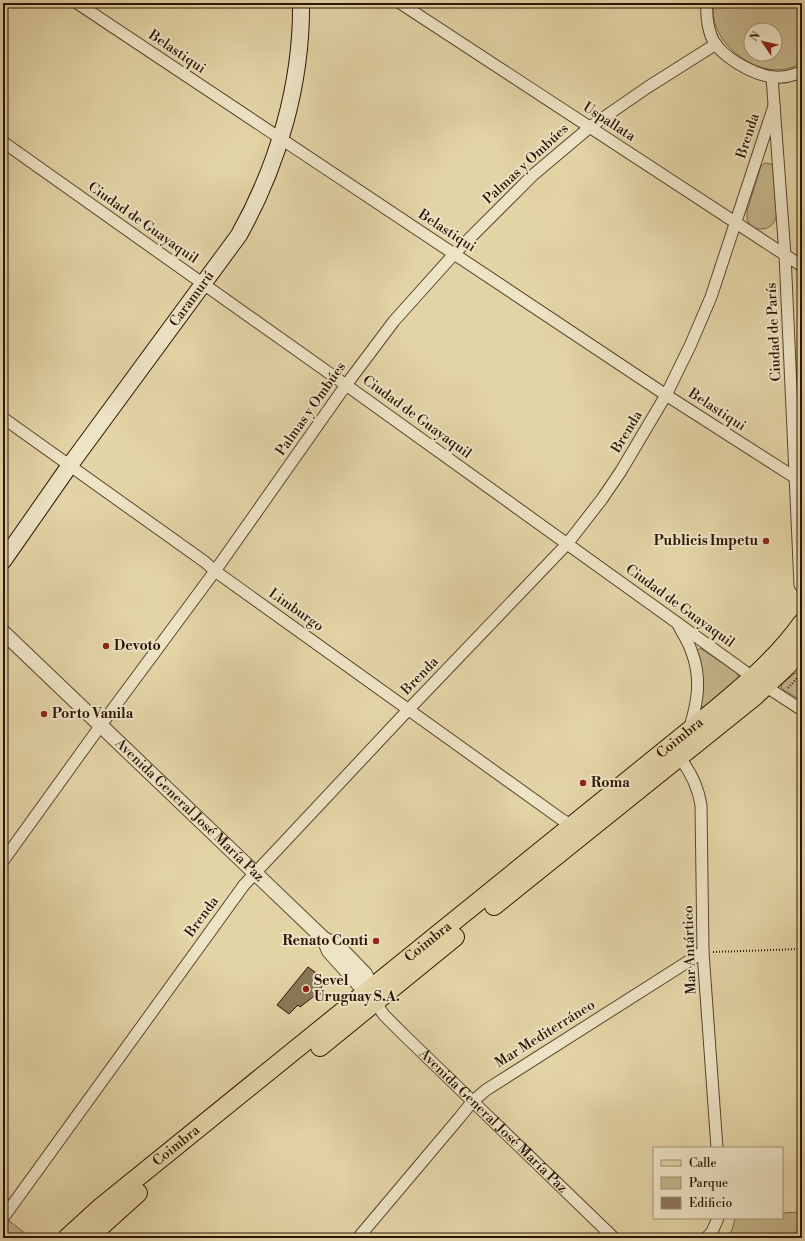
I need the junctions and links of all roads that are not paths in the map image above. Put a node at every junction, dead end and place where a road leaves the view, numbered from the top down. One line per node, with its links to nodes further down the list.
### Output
1 (77, 3): 10 (street, Belastiqui)
2 (301, 3): 10 (main road, Caramurú)
3 (400, 3): 9 (street, Uspallata)
4 (707, 3): 5 (street)
5 (716, 44): 7 (street); 9 (street, Palmas y Ombúes)
6 (802, 72): 7 (street)
7 (772, 77): 8 (street, Ciudad de París)
8 (774, 106): 12 (street, Brenda); 14 (street, Ciudad de París)
9 (590, 127): 12 (street, Uspallata); 13 (street, Palmas y Ombúes)
10 (280, 138): 13 (street, Belastiqui); 16 (main road, Caramurú)
11 (3, 142): 16 (street, Ciudad de Guayaquil)
12 (736, 224): 14 (street, Uspallata); 18 (street, Brenda)
13 (455, 253): 17 (street, Palmas y Ombúes); 18 (street, Belastiqui)
14 (785, 255): 15 (street, Uspallata); 21 (street, Ciudad de París)
15 (802, 266)
16 (204, 284): 17 (street, Ciudad de Guayaquil); 20 (main road, Caramurú)
17 (346, 385): 22 (street, Ciudad de Guayaquil); 24 (street, Palmas y Ombúes)
18 (666, 395): 21 (street, Belastiqui); 22 (street, Brenda)
19 (3, 418): 20 (street, Limburgo)
20 (70, 465): 23 (main road, Caramurú); 24 (street, Limburgo)
21 (799, 480): 25 (street, Ciudad de París)
22 (567, 544): 26 (street, Ciudad de Guayaquil); 31 (street, Brenda)
23 (3, 561)
24 (215, 571): 31 (street, Limburgo); 33 (street, Palmas y Ombúes)
25 (800, 585)
26 (676, 622): 30 (street, Ciudad de Guayaquil); 34 (street)
27 (802, 623): 30 (main road, Coimbra)
28 (3, 632): 33 (street, Avenida General José María Paz)
29 (802, 649): 30 (main road, Coimbra)
30 (759, 682): 32 (street, Ciudad de Guayaquil); 34 (main road, Coimbra); 35 (main road, Coimbra)
31 (409, 709): 36 (street, Limburgo); 38 (street, Brenda)
32 (802, 710)
33 (101, 725): 37 (street, Palmas y Ombúes); 38 (street, Avenida General José María Paz)
34 (689, 731): 36 (main road, Coimbra)
35 (679, 757): 39 (street, Mar Antártico); 40 (main road, Coimbra)
36 (573, 826): 40 (main road, Coimbra)
37 (3, 861)
38 (254, 873): 40 (street, Avenida General José María Paz); 43 (street, Brenda)
39 (703, 952): 41 (street, Mar Mediterráneo); 42 (street, Mar Antártico)
40 (371, 994): 41 (street, Avenida General José María Paz); 45 (main road, Coimbra); 46 (main road, Coimbra)
41 (472, 1102): 47 (street, Mar Mediterráneo); 48 (street, Avenida General José María Paz)
42 (717, 1147)
43 (3, 1218)
44 (718, 1219): 49 (street)
45 (67, 1238)
46 (88, 1238)
47 (358, 1238)
48 (614, 1238)
49 (706, 1238)

